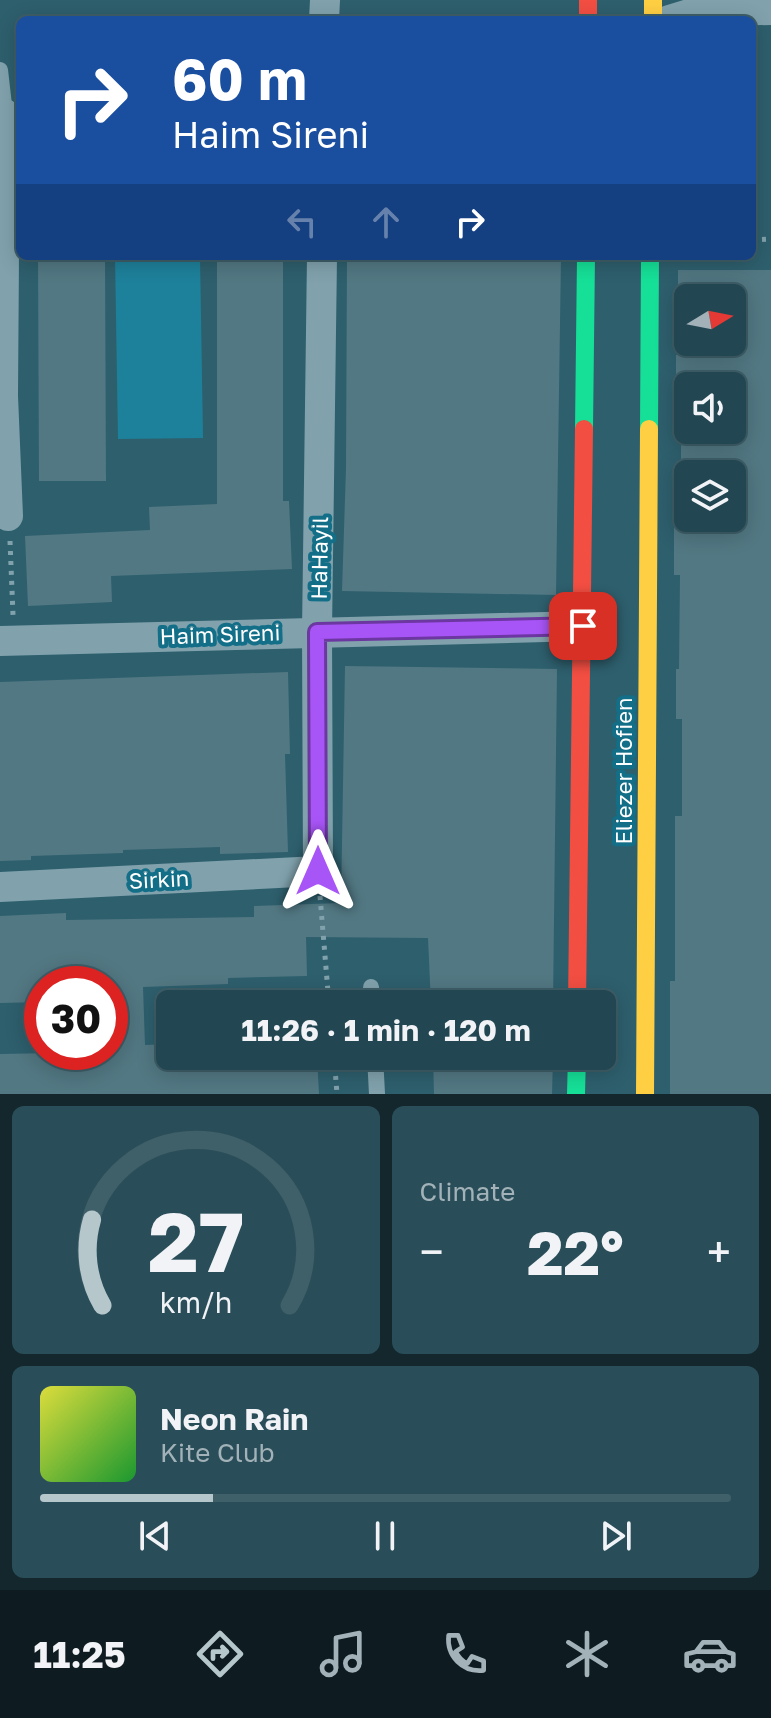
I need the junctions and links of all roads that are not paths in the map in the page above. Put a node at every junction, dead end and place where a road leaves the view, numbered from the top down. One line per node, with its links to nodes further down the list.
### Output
1 (669, 0): 3 (street)
2 (771, 10): 3 (street)
3 (699, 11): 4 (street)
4 (682, 16)
5 (0, 70): 6 (lane)
6 (2, 114): 10 (street)
7 (322, 260): 13 (street, HaHayil)
8 (586, 260): 12 (main road, Eliezer Hofien)
9 (650, 260): 24 (main road, Eliezer Hofien)
10 (1, 396): 11 (street)
11 (8, 516)
12 (583, 626): 13 (street, Haim Sireni); 19 (main road, Eliezer Hofien)
13 (317, 632): 14 (street, Haim Sireni); 15 (street, HaHayil)
14 (7, 640)
15 (318, 871): 16 (street, Sirkin)
16 (0, 887)
17 (371, 987): 18 (lane)
18 (371, 990)
19 (577, 990)
20 (376, 1070): 22 (lane)
21 (577, 1070): 23 (main road)
22 (377, 1094)
23 (576, 1094)
24 (645, 1094)

